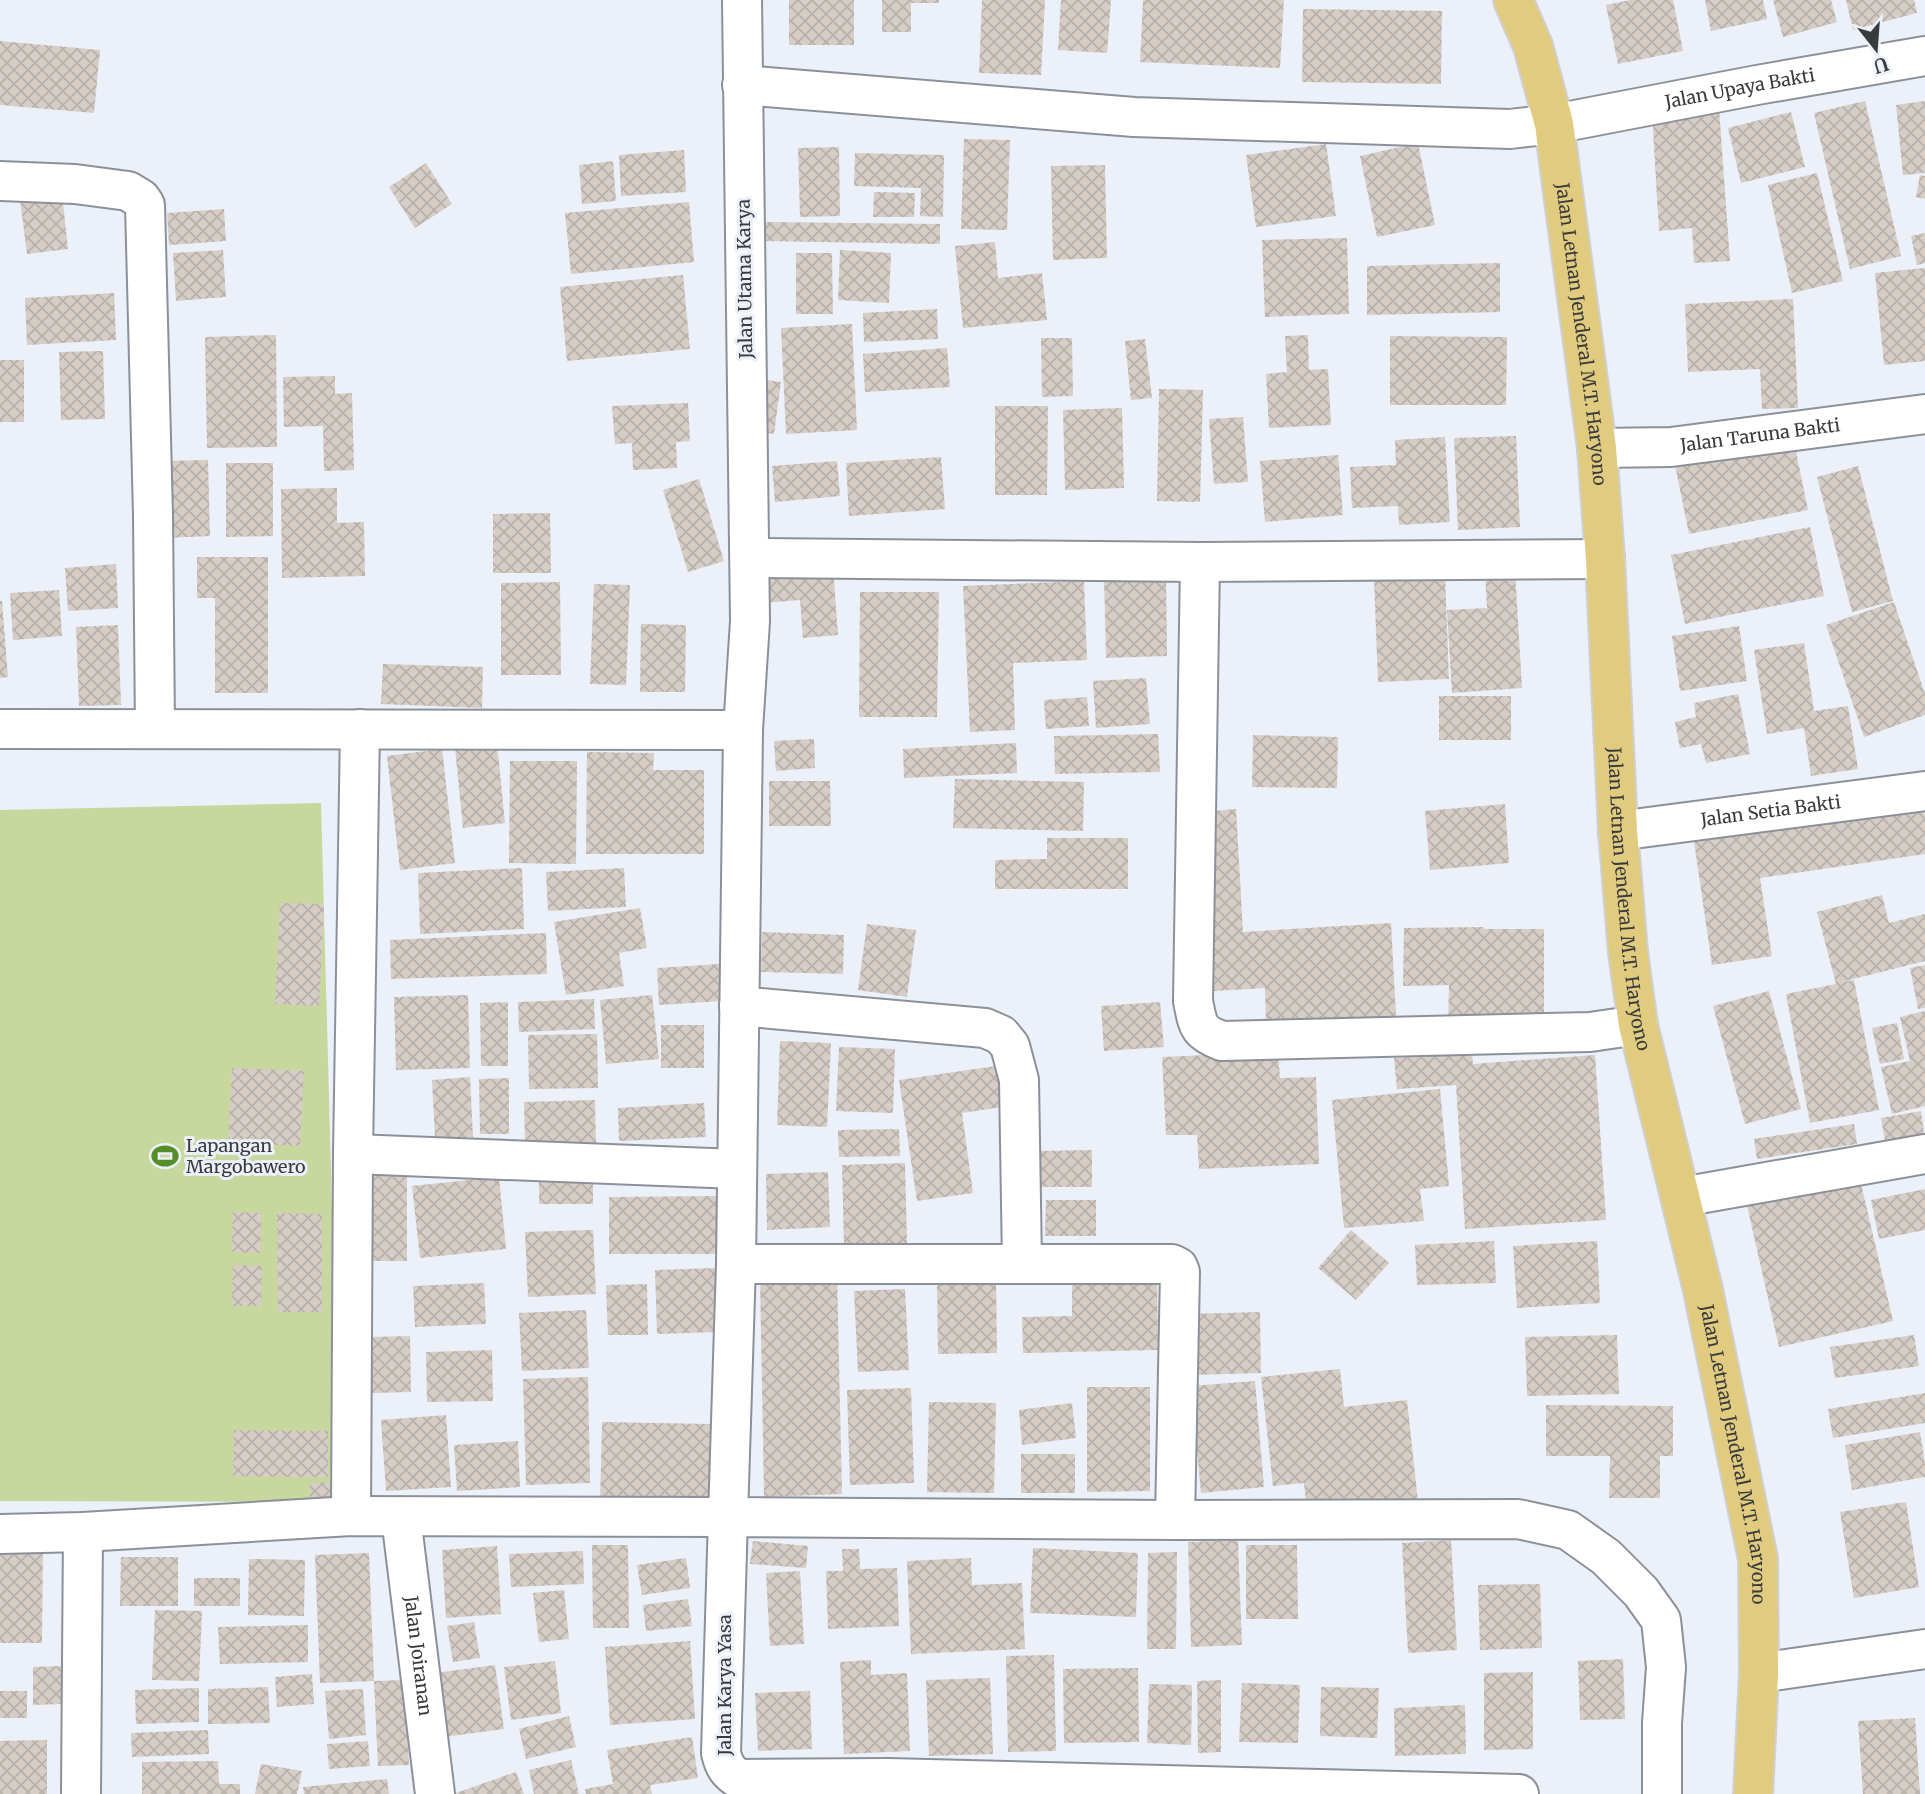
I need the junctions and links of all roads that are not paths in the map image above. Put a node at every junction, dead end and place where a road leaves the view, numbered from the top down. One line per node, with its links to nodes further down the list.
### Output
1 (742, 0): 4 (street, Jalan Utama Karya)
2 (1513, 0): 5 (highway, Jalan Letnan Jenderal M.T. Haryono)
3 (1925, 56): 5 (street, Jalan Upaya Bakti)
4 (742, 85): 5 (street, Jalan Upaya Bakti); 9 (street, Jalan Utama Karya)
5 (1554, 124): 8 (highway, Jalan Letnan Jenderal M.T. Haryono)
6 (0, 181): 13 (street)
7 (1925, 414): 8 (street, Jalan Taruna Bakti)
8 (1597, 448): 10 (highway, Jalan Letnan Jenderal M.T. Haryono)
9 (750, 558): 11 (street); 15 (street, Jalan Utama Karya)
10 (1605, 559): 11 (street); 17 (highway, Jalan Letnan Jenderal M.T. Haryono)
11 (1200, 562): 19 (street)
12 (0, 729): 13 (street)
13 (155, 729): 14 (street)
14 (360, 729): 15 (street); 20 (street)
15 (743, 730): 18 (street, Jalan Utama Karya)
16 (1925, 791): 17 (street, Jalan Setia Bakti)
17 (1618, 831): 19 (highway, Jalan Letnan Jenderal M.T. Haryono)
18 (738, 1006): 22 (street, Jalan Karya Yasa); 25 (street)
19 (1639, 1025): 23 (highway, Jalan Letnan Jenderal M.T. Haryono)
20 (353, 1154): 22 (street); 26 (street)
21 (1925, 1154): 23 (street)
22 (737, 1168): 24 (street, Jalan Karya Yasa)
23 (1682, 1197): 33 (highway, Jalan Letnan Jenderal M.T. Haryono)
24 (736, 1264): 25 (street); 28 (street, Jalan Karya Yasa)
25 (1022, 1264): 29 (street)
26 (351, 1516): 27 (street); 30 (street)
27 (401, 1517): 28 (street); 36 (street, Jalan Joiranan)
28 (727, 1517): 29 (street); 34 (street, Jalan Karya Yasa)
29 (1175, 1520): 38 (street)
30 (83, 1532): 31 (street); 35 (street)
31 (0, 1534)
32 (1925, 1649): 33 (street)
33 (1759, 1673): 39 (highway, Jalan Letnan Jenderal M.T. Haryono)
34 (888, 1786): 37 (street, Jalan Karya Yasa)
35 (81, 1794)
36 (435, 1794)
37 (1519, 1794)
38 (1662, 1794)
39 (1753, 1794)

